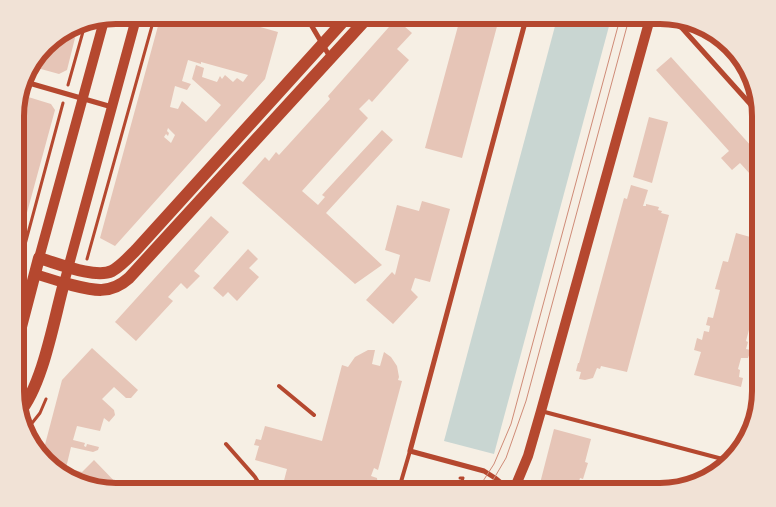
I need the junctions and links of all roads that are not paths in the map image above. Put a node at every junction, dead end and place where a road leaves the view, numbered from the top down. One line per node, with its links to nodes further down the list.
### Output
1 (135, 24): 14 (main road)
2 (311, 24): 9 (street)
3 (342, 24): 9 (main road)
4 (362, 24): 10 (main road)
5 (525, 24): 25 (street)
6 (648, 24): 22 (main road)
7 (103, 25): 12 (main road)
8 (680, 26): 13 (street)
9 (323, 44): 10 (street); 16 (main road)
10 (331, 58): 18 (main road)
11 (30, 83): 12 (street)
12 (83, 98): 14 (street); 15 (main road)
13 (751, 105)
14 (112, 107): 16 (main road)
15 (40, 258): 16 (main road); 17 (main road)
16 (69, 266): 18 (main road)
17 (35, 274): 18 (main road); 19 (main road)
18 (64, 283): 21 (main road)
19 (24, 316)
20 (279, 386): 23 (lane)
21 (25, 404)
22 (542, 410): 26 (lane); 30 (main road)
23 (314, 415)
24 (226, 444): 27 (lane)
25 (410, 451): 28 (lane); 29 (street)
26 (722, 459)
27 (259, 483)
28 (401, 483)
29 (502, 483)
30 (516, 483)

